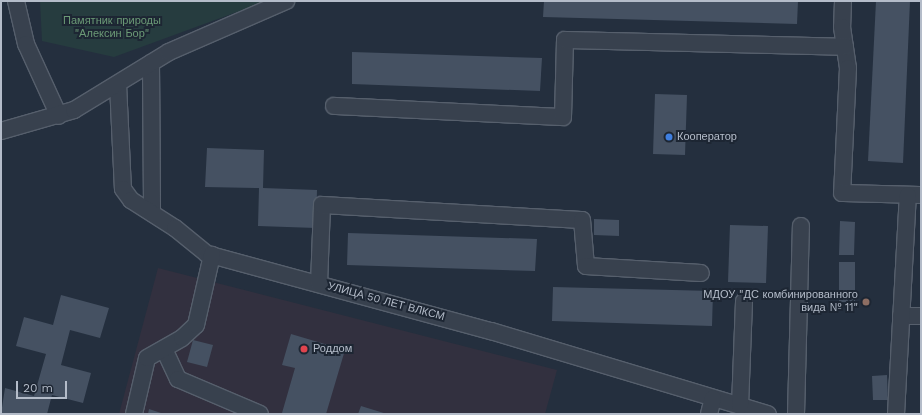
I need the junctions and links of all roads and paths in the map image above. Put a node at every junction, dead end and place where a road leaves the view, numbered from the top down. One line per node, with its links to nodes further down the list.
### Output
1 (16, 1): 8 (street)
2 (286, 1): 5 (street)
3 (843, 1): 4 (street)
4 (845, 47): 7 (street); 10 (street)
5 (151, 63): 6 (street); 11 (street)
6 (118, 84): 8 (street); 11 (street, УЛИЦА 50 ЛЕТ ВЛКСМ)
7 (334, 106)
8 (59, 116): 9 (street)
9 (1, 131)
10 (914, 195): 17 (street)
11 (152, 213): 13 (street, УЛИЦА 50 ЛЕТ ВЛКСМ)
12 (801, 226): 26 (street)
13 (212, 255): 15 (street, УЛИЦА 50 ЛЕТ ВЛКСМ); 19 (street)
14 (701, 272): 15 (street)
15 (320, 284): 20 (street, УЛИЦА 50 ЛЕТ ВЛКСМ)
16 (744, 301): 21 (street)
17 (901, 316): 18 (street); 27 (street)
18 (921, 316)
19 (164, 349): 22 (street); 23 (street)
20 (713, 398): 21 (street, УЛИЦА 50 ЛЕТ ВЛКСМ); 24 (street)
21 (740, 406): 25 (street, УЛИЦА 50 ЛЕТ ВЛКСМ)
22 (134, 414)
23 (260, 414)
24 (709, 414)
25 (768, 414)
26 (796, 414)
27 (896, 414)

